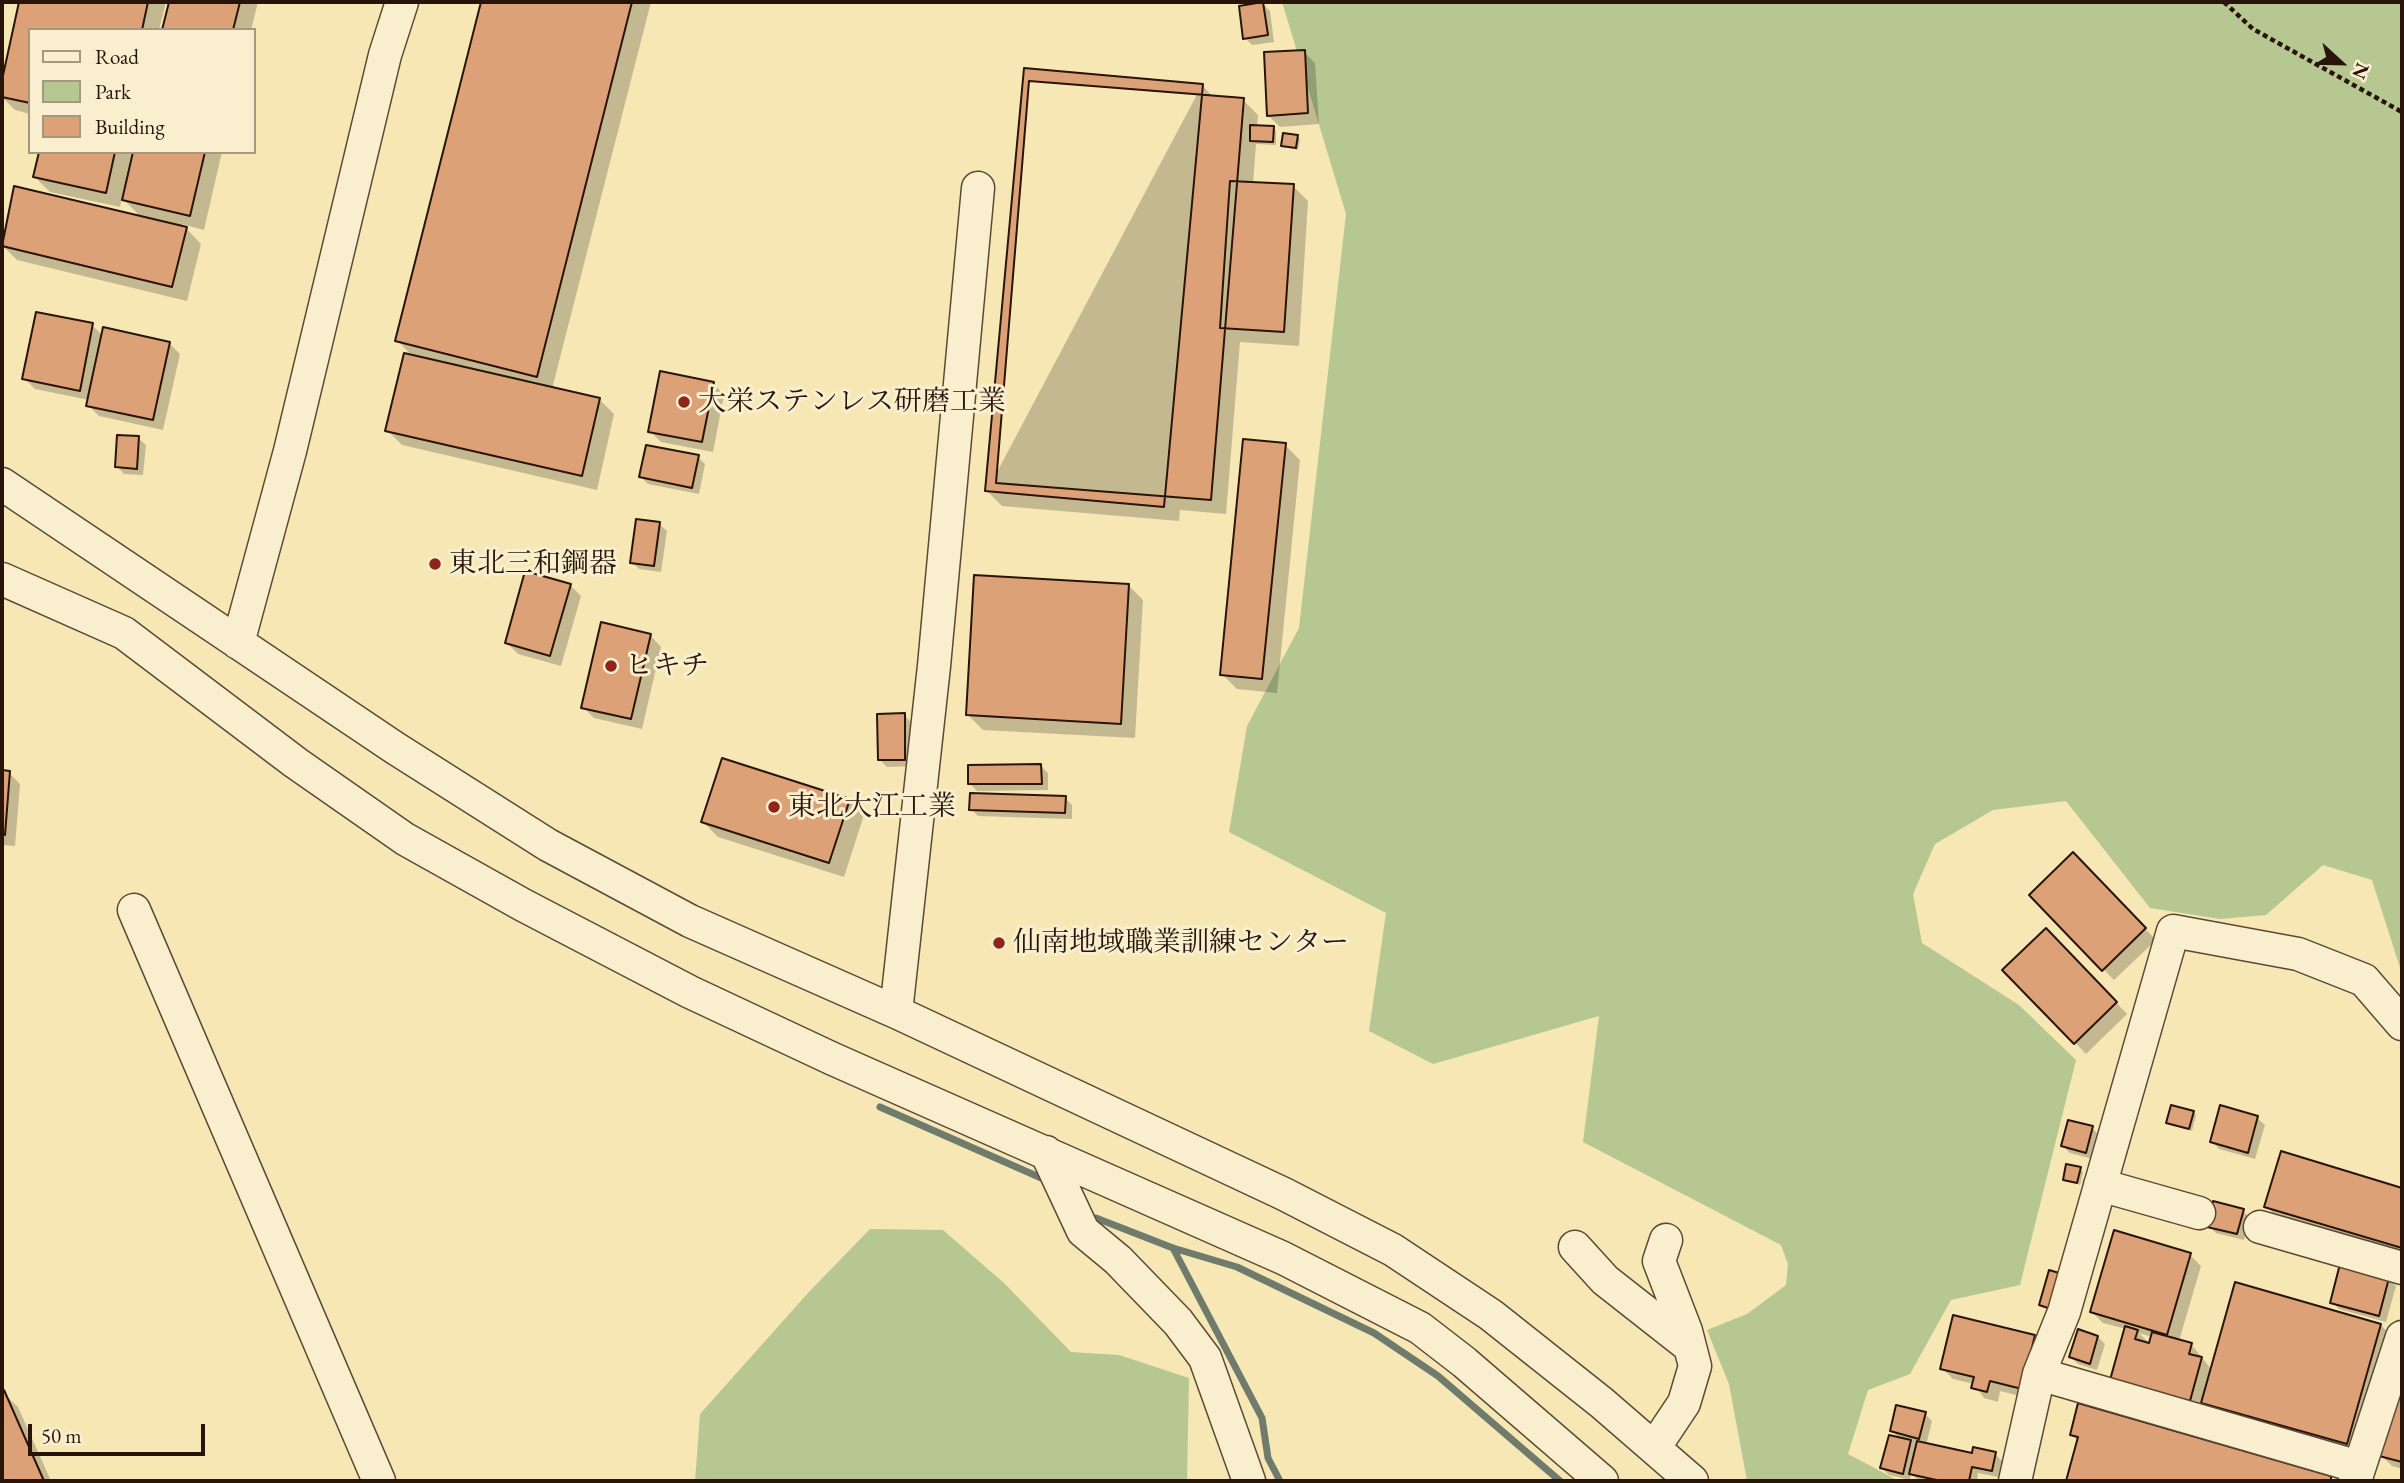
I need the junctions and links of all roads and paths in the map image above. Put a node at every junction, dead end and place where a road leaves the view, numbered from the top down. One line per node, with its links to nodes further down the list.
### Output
1 (402, 2): 7 (street)
2 (2224, 2): 3 (path)
3 (2402, 112)
4 (978, 188): 9 (street)
5 (2, 484): 7 (street)
6 (2, 579): 11 (street)
7 (238, 643): 9 (street)
8 (134, 910): 23 (street)
9 (896, 1012): 21 (street)
10 (2402, 1024): 12 (street)
11 (1046, 1152): 24 (street); 25 (street)
12 (2100, 1185): 13 (street); 20 (street)
13 (2199, 1213)
14 (2260, 1227): 17 (street)
15 (1666, 1240): 19 (street)
16 (1575, 1247): 19 (street)
17 (2402, 1268)
18 (2402, 1337): 22 (street)
19 (1689, 1346): 21 (street)
20 (2039, 1374): 22 (street); 27 (street)
21 (1654, 1448): 26 (street)
22 (2357, 1474)
23 (379, 1481)
24 (1250, 1481)
25 (1602, 1481)
26 (1692, 1481)
27 (2015, 1481)

